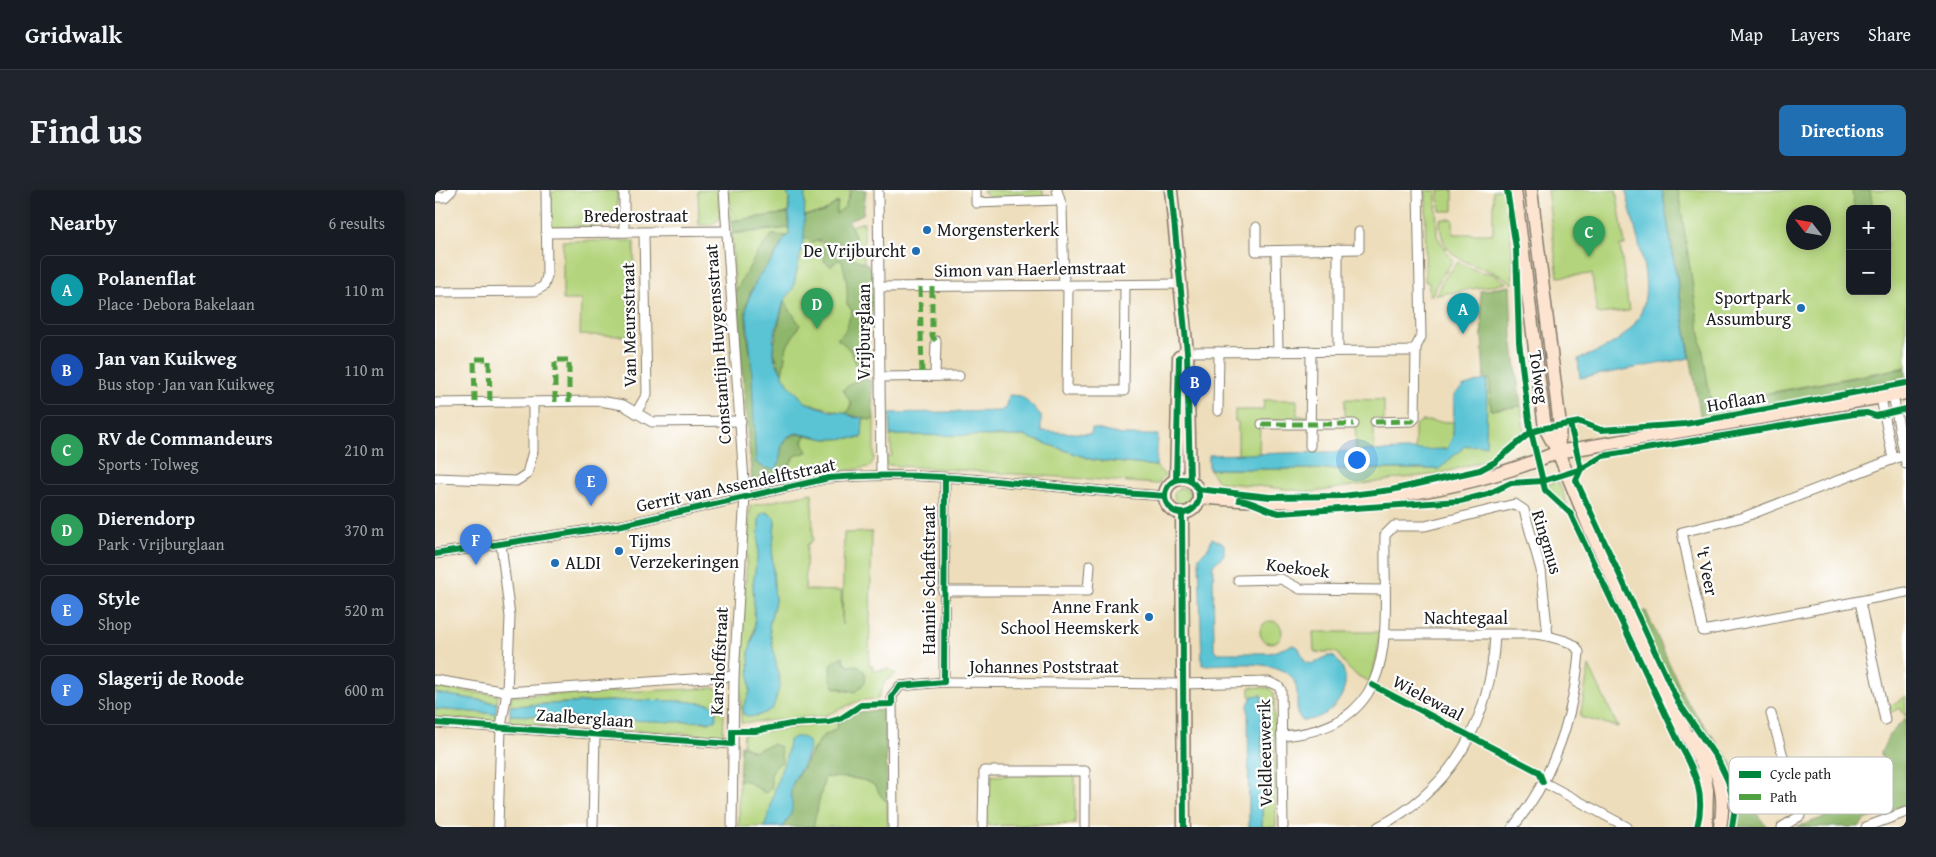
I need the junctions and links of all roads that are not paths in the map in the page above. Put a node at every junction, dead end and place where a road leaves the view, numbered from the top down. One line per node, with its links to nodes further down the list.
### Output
1 (452, 190): 12 (street)
2 (546, 190): 18 (street)
3 (624, 190): 16 (street)
4 (724, 190): 15 (street, Constantijn Huygensstraat)
5 (878, 190): 25 (street, Vrijburglaan)
6 (976, 190): 13 (street)
7 (1057, 190): 13 (street)
8 (1171, 190): 22 (main road)
9 (1418, 190): 28 (street)
10 (1515, 190): 48 (main road, Tolweg)
11 (1531, 190): 48 (main road, Tolweg)
12 (435, 197)
13 (1059, 200): 24 (street)
14 (1256, 227): 21 (street)
15 (726, 231): 19 (street, Brederostraat); 42 (street, Constantijn Huygensstraat)
16 (624, 232): 18 (street, Brederostraat); 19 (street, Brederostraat)
17 (1359, 232): 20 (street)
18 (546, 233): 26 (street)
19 (644, 233): 41 (street, Van Meursstraat)
20 (1338, 250): 21 (street); 31 (street)
21 (1277, 251): 29 (street)
22 (1180, 284): 23 (street, Simon van Haerlemstraat); 32 (main road)
23 (1125, 285): 24 (street, Simon van Haerlemstraat); 24 (street)
24 (1066, 286): 25 (street, Simon van Haerlemstraat)
25 (880, 287): 36 (street, Vrijburglaan)
26 (435, 292)
27 (936, 341): 34 (street)
28 (1416, 347): 31 (street); 43 (street)
29 (1277, 351): 30 (street); 33 (street)
30 (1311, 351): 31 (street); 45 (street)
31 (1338, 351)
32 (1183, 352): 33 (street); 54 (main road); 55 (main road)
33 (1219, 352): 40 (street)
34 (935, 376): 35 (street); 36 (street)
35 (959, 376)
36 (880, 377): 51 (street, Vrijburglaan)
37 (1894, 395): 48 (main road, Hoflaan); 49 (street); 50 (street)
38 (435, 402): 39 (street)
39 (533, 402): 41 (street); 52 (street)
40 (1218, 411)
41 (636, 413): 42 (street)
42 (741, 421): 56 (street, Constantijn Huygensstraat)
43 (1375, 422)
44 (1261, 424): 45 (street)
45 (1311, 424): 46 (street); 47 (street)
46 (1354, 424)
47 (1310, 446)
48 (1558, 452): 58 (main road); 80 (main road, Tolweg)
49 (1905, 459): 50 (street, 't Veer)
50 (1893, 460): 67 (street, 't Veer)
51 (881, 474): 53 (street, Gerrit van Assendelftstraat); 56 (street, Gerrit van Assendelftstraat)
52 (435, 478)
53 (945, 478): 57 (street, Gerrit van Assendelftstraat); 65 (street, Hannie Schaftstraat)
54 (1176, 480): 55 (main road); 57 (main road)
55 (1190, 480): 58 (main road)
56 (745, 496): 60 (street, Gerrit van Assendelftstraat); 71 (street, Karshoffstraat)
57 (1165, 496): 59 (main road)
58 (1199, 497): 59 (main road)
59 (1182, 513): 74 (main road)
60 (501, 544): 61 (street, Gerrit van Assendelftstraat); 75 (street)
61 (435, 554)
62 (1090, 565): 65 (street)
63 (1238, 580): 64 (street, Koekoek)
64 (1383, 590): 68 (street, Ringmus); 70 (street, Ringmus)
65 (943, 591): 73 (street, Hannie Schaftstraat)
66 (1906, 592): 67 (street)
67 (1860, 602): 77 (street)
68 (1384, 634): 69 (street, Nachtegaal); 82 (street, Ringmus)
69 (1495, 635): 70 (street, Nachtegaal); 96 (street, Wielewaal)
70 (1548, 636): 85 (street)
71 (734, 676): 75 (street, Zaalberglaan); 83 (street, Karshoffstraat)
72 (435, 680): 75 (street, Zaalberglaan)
73 (944, 682): 74 (street, Johannes Poststraat); 91 (street, Johannes Poststraat)
74 (1182, 684): 82 (street, Veldleeuwerik); 94 (main road)
75 (507, 692): 79 (street)
76 (1771, 714): 84 (street)
77 (1885, 720)
78 (435, 724): 79 (street, Zaalberglaan)
79 (501, 727): 81 (street, Zaalberglaan); 88 (street)
80 (1686, 730): 99 (main road, Tolweg); 100 (main road, Tolweg)
81 (595, 734): 83 (street, Zaalberglaan); 89 (street)
82 (1282, 736): 95 (street, Veldleeuwerik)
83 (732, 744): 90 (street, Karshoffstraat)
84 (1783, 757)
85 (1543, 782): 97 (street); 98 (street)
86 (1906, 812): 102 (street)
87 (1799, 814): 101 (street)
88 (498, 827)
89 (593, 827)
90 (732, 827)
91 (893, 827)
92 (983, 827): 93 (street)
93 (1085, 827)
94 (1184, 827)
95 (1283, 827)
96 (1377, 827)
97 (1513, 827)
98 (1627, 827)
99 (1706, 827)
100 (1720, 827)
101 (1782, 827)
102 (1866, 827)

